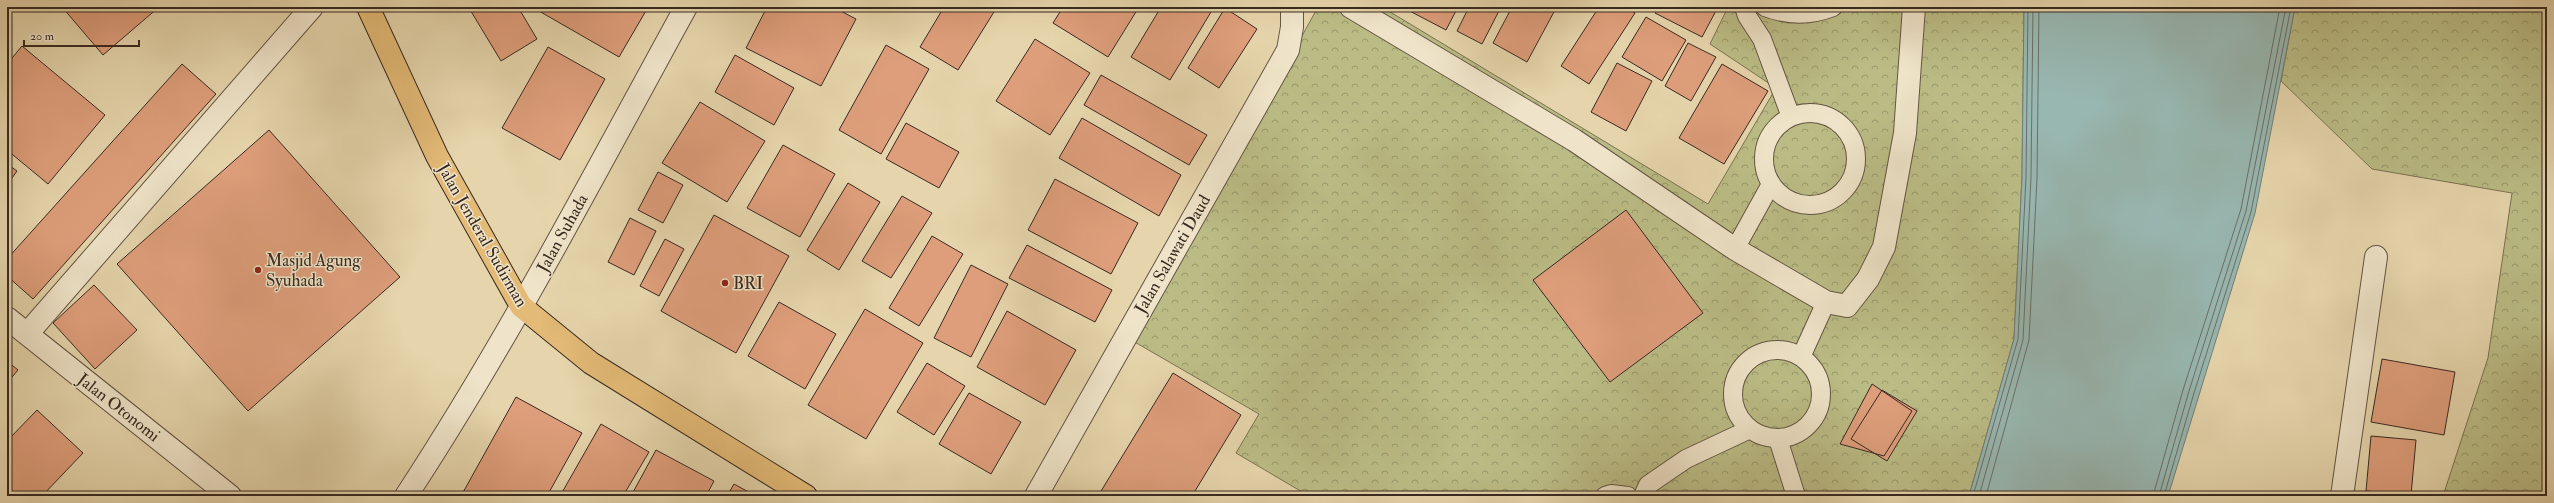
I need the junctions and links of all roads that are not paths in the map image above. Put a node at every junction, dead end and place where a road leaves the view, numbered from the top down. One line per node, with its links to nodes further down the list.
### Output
1 (312, 7): 18 (street)
2 (368, 7): 16 (highway, Jalan Jenderal Sudirman)
3 (686, 7): 16 (street, Jalan Suhada)
4 (1292, 7): 25 (street, Jalan Salawati Daud)
5 (1351, 7): 13 (street)
6 (1744, 7): 10 (lane)
7 (1833, 7): 9 (lane)
8 (1914, 7): 15 (street)
9 (1771, 9): 10 (lane)
10 (1762, 39): 11 (lane)
11 (1791, 116): 12 (lane); 12 (lane)
12 (1771, 184): 13 (lane)
13 (1736, 249): 15 (street)
14 (2376, 257): 30 (street)
15 (1826, 302): 19 (lane)
16 (521, 306): 23 (street, Jalan Suhada); 24 (highway, Jalan Jenderal Sudirman)
17 (7, 318): 18 (street, Jalan Otonomi)
18 (27, 334): 22 (street, Jalan Otonomi)
19 (1801, 357): 20 (lane); 21 (lane)
20 (1750, 429): 21 (lane); 28 (lane)
21 (1778, 438): 29 (lane)
22 (230, 496)
23 (406, 496)
24 (806, 496)
25 (1036, 496)
26 (1605, 496): 27 (lane)
27 (1628, 496)
28 (1643, 496)
29 (1796, 496)
30 (2342, 496)

